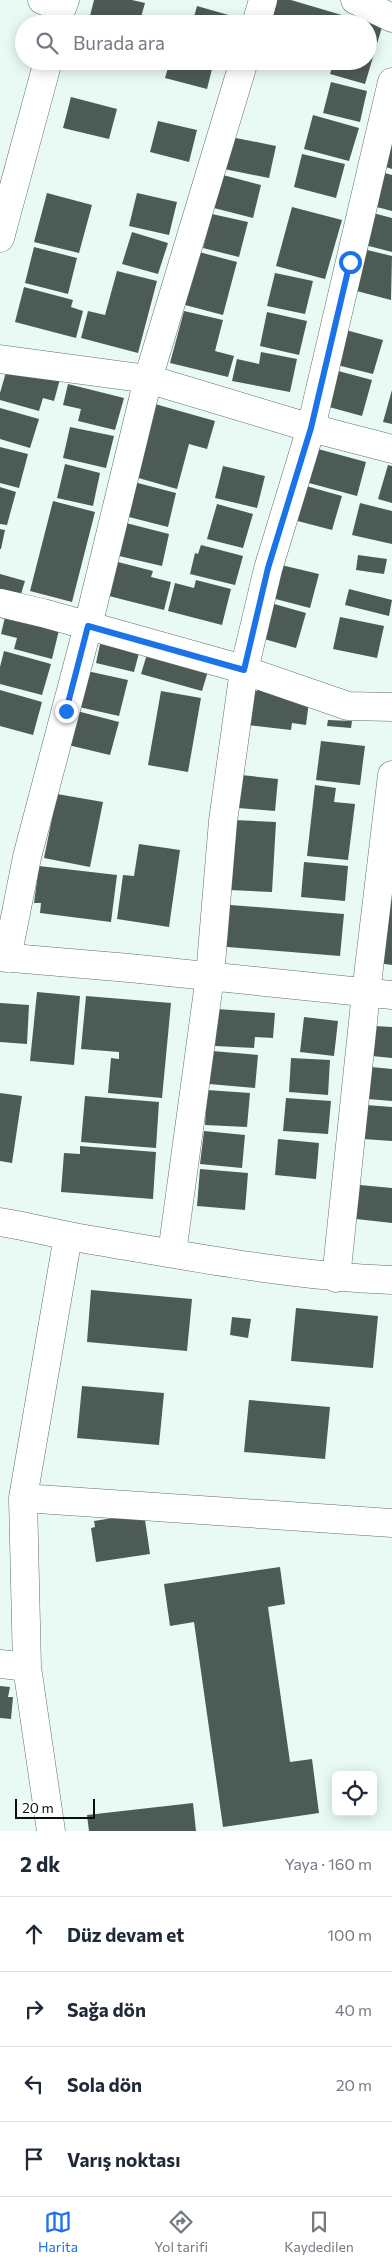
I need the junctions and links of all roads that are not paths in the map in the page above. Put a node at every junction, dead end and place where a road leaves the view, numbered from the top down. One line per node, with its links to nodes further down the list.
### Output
1 (263, 0): 3 (street)
2 (355, 0): 4 (street)
3 (259, 15)
4 (392, 18)
5 (46, 70): 8 (street)
6 (241, 70): 10 (street)
7 (392, 82): 11 (street)
8 (0, 238)
9 (0, 359): 10 (street)
10 (148, 379): 11 (street); 14 (street)
11 (311, 428): 12 (street); 15 (street)
12 (392, 449)
13 (0, 603): 14 (street)
14 (88, 626): 15 (street); 18 (street)
15 (244, 670): 16 (street); 19 (street)
16 (392, 707)
17 (392, 775): 20 (street)
18 (4, 958): 19 (street)
19 (210, 976): 20 (street); 23 (street)
20 (379, 994): 24 (street)
21 (0, 1222): 22 (street)
22 (68, 1236): 23 (street); 26 (street)
23 (172, 1254): 24 (street)
24 (336, 1278): 25 (street)
25 (392, 1280)
26 (23, 1498): 27 (street); 29 (street)
27 (392, 1523)
28 (0, 1664): 29 (street)
29 (27, 1667): 30 (street)
30 (51, 1831)

